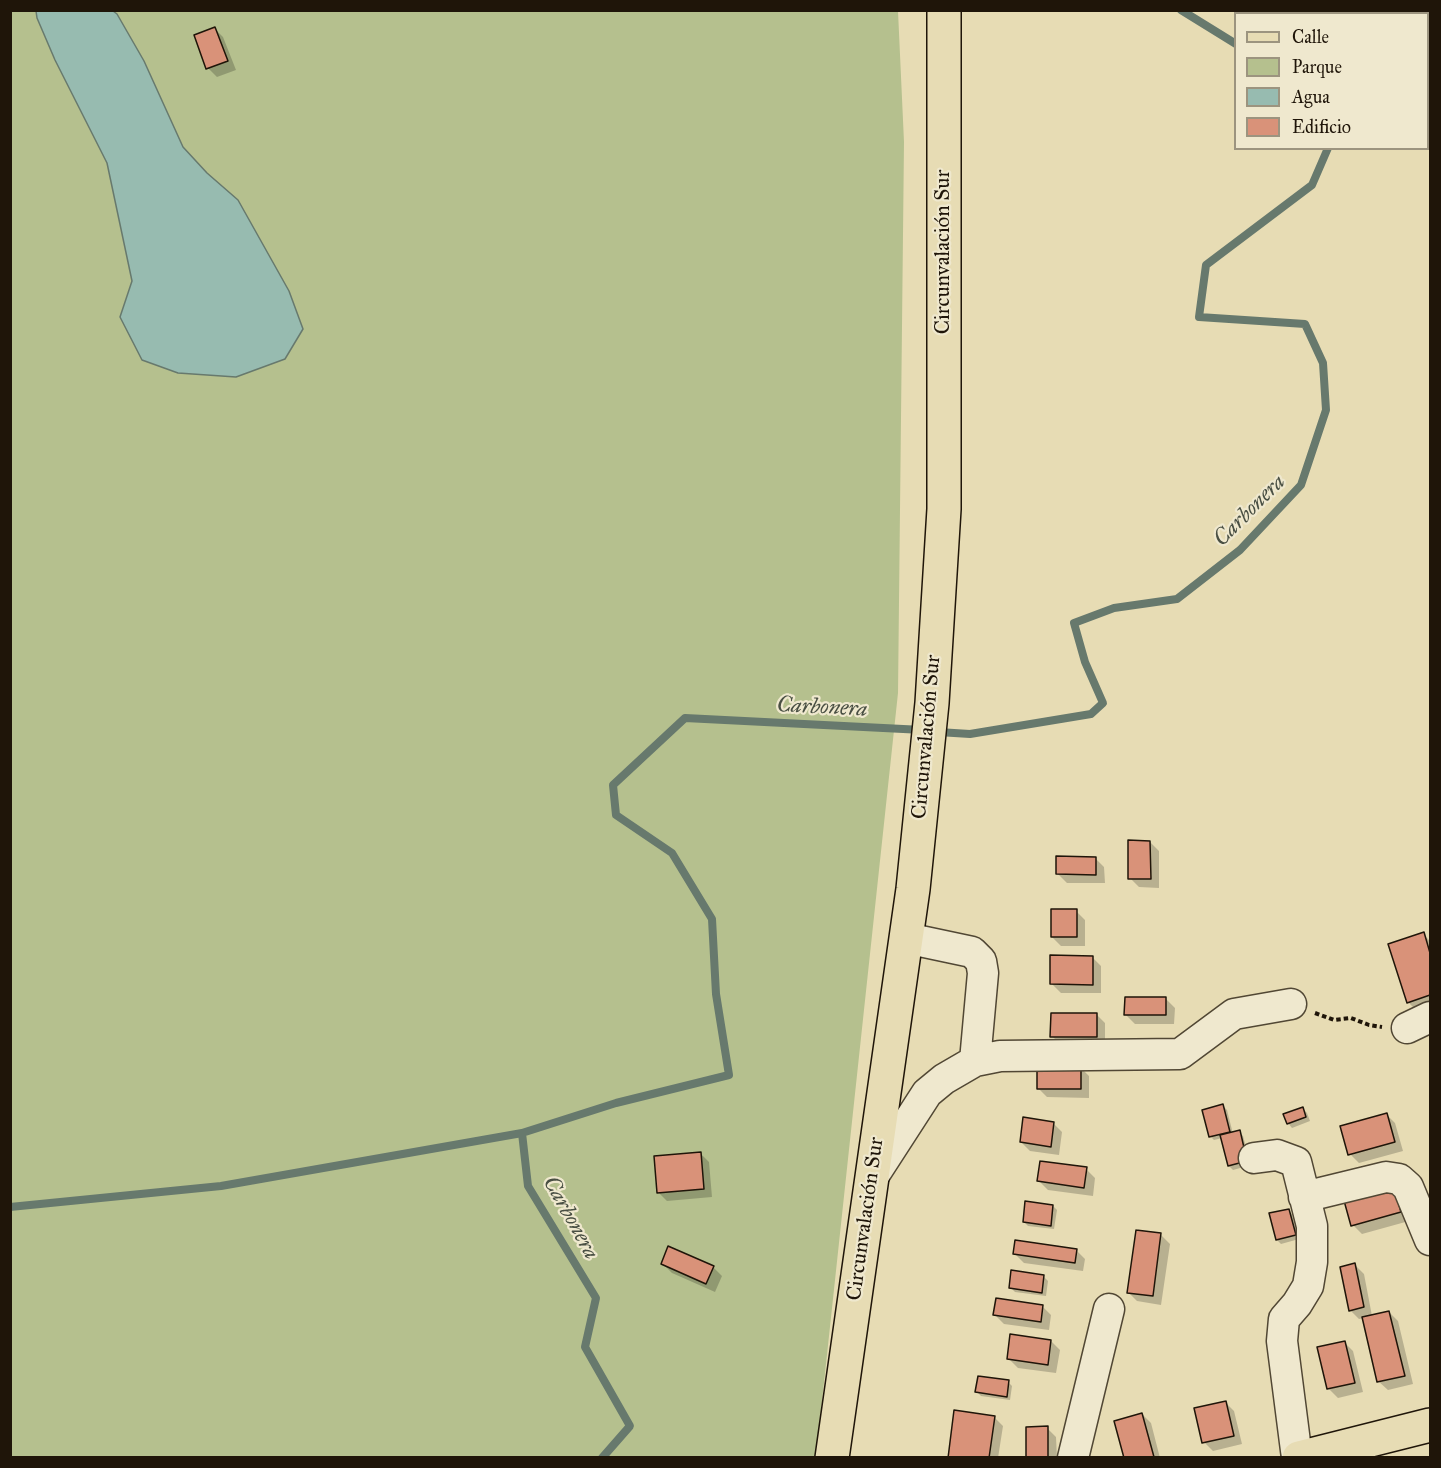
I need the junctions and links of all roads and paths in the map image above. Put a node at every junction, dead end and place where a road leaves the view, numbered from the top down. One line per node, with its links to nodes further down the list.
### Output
1 (944, 10): 2 (main road, Circunvalación Sur)
2 (906, 938): 5 (street); 7 (main road, Circunvalación Sur)
3 (1291, 1004): 4 (path); 5 (street)
4 (1419, 1023)
5 (975, 1061): 7 (street)
6 (1254, 1158): 8 (street)
7 (872, 1178): 12 (main road, Circunvalación Sur)
8 (1304, 1197): 9 (street); 14 (street)
9 (1431, 1240)
10 (1109, 1309): 13 (street)
11 (1431, 1425): 14 (main road)
12 (832, 1458)
13 (1073, 1458)
14 (1298, 1458)

